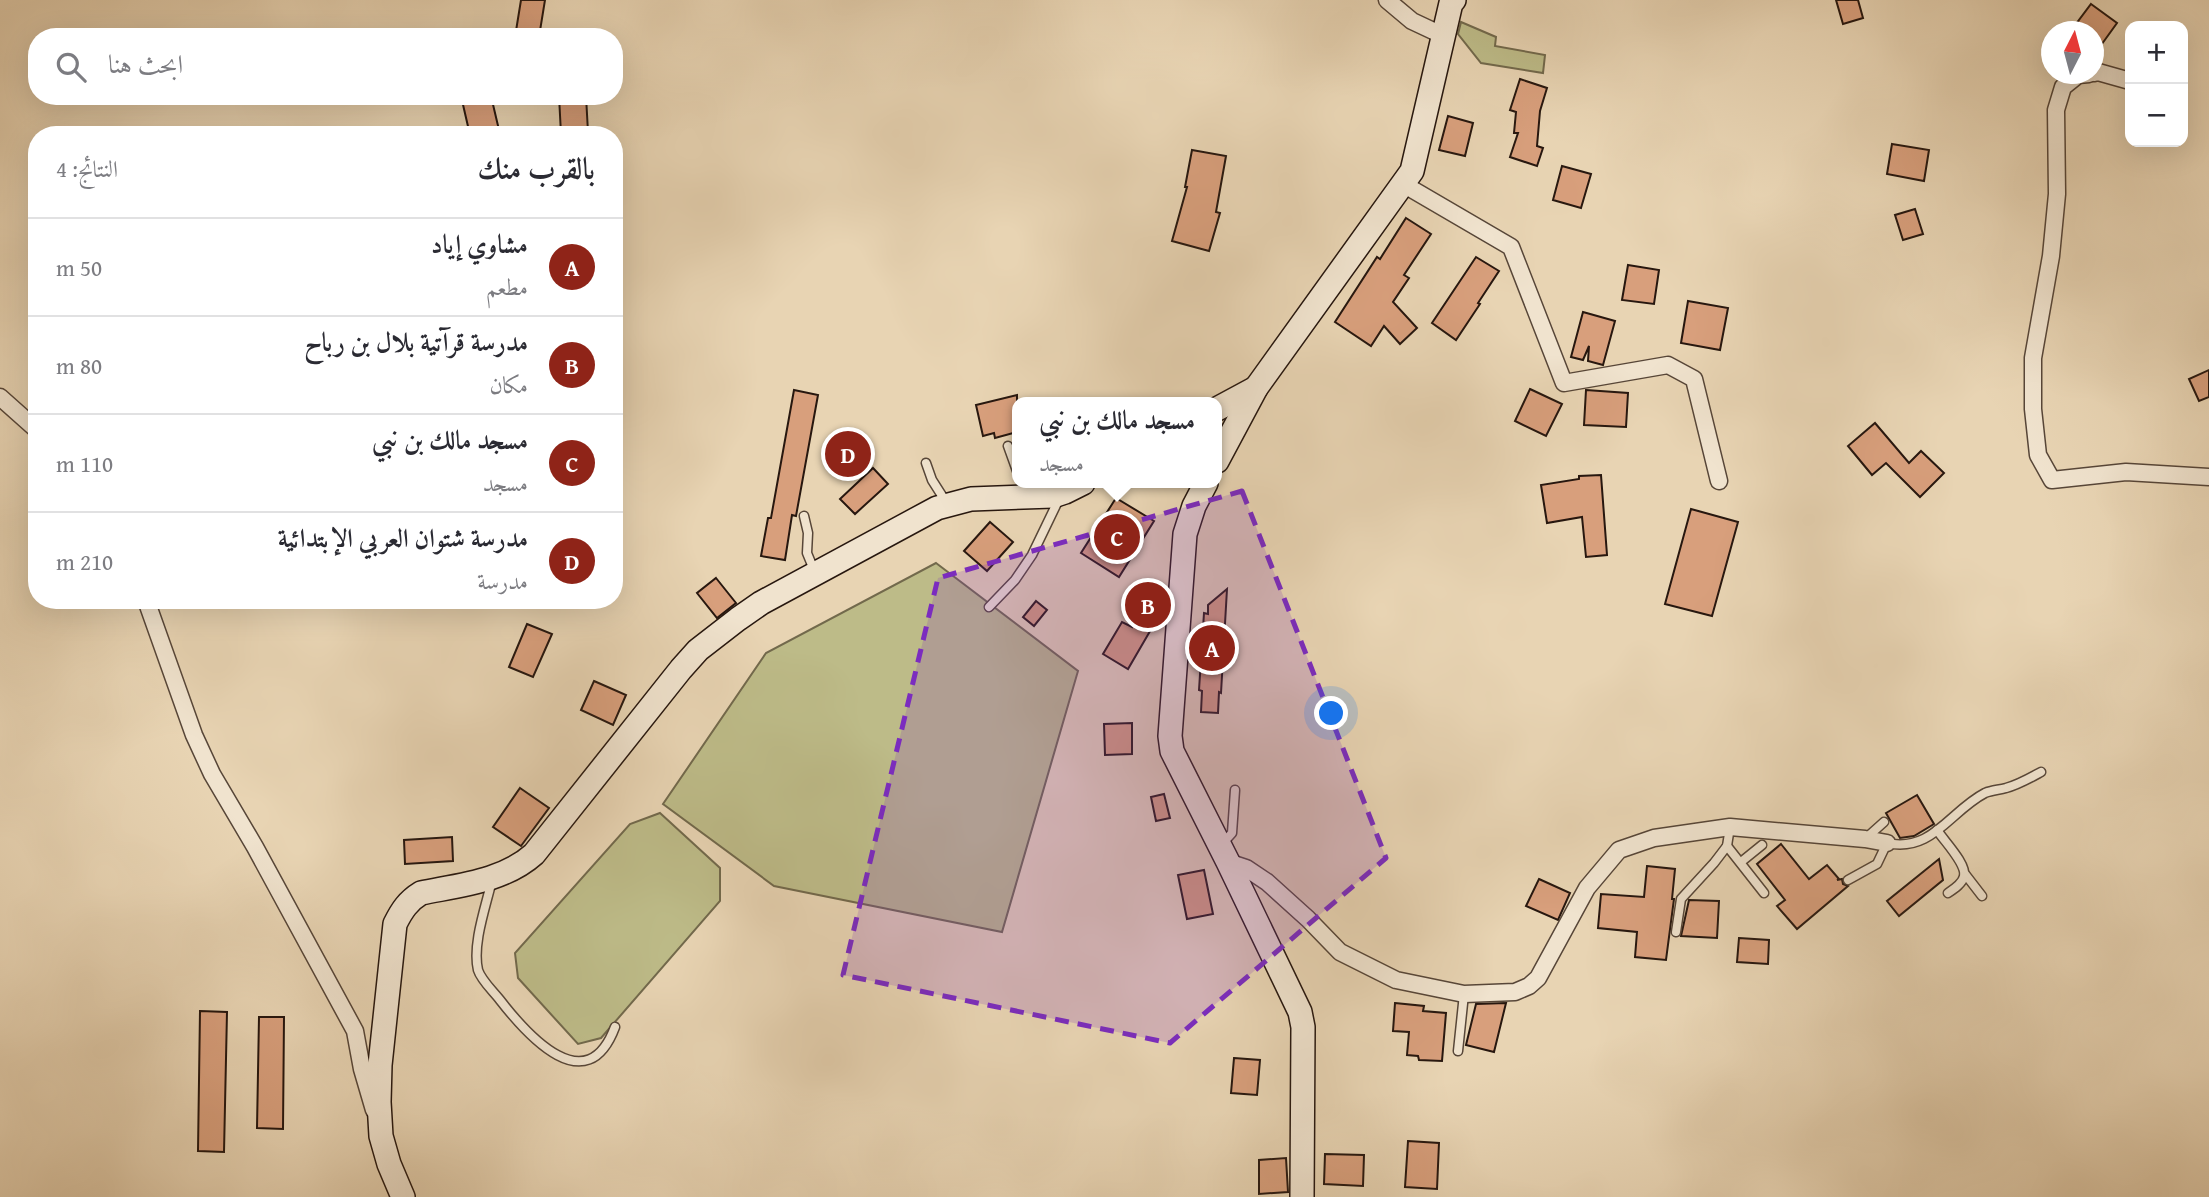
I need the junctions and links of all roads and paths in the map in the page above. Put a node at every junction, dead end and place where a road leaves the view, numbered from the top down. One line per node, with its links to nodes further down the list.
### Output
1 (1387, 0): 3 (street)
2 (1454, 0): 3 (street)
3 (1444, 36): 7 (street)
4 (2104, 74): 5 (street)
5 (2125, 79)
6 (2067, 84): 16 (street)
7 (1403, 184): 8 (street); 17 (street)
8 (1256, 388): 10 (street); 13 (street)
9 (0, 397): 11 (street)
10 (1222, 406)
11 (28, 422)
12 (1008, 446): 14 (lane)
13 (1222, 452)
14 (1012, 457)
15 (926, 463): 20 (lane)
16 (2209, 477)
17 (1719, 481)
18 (1072, 488): 20 (street); 23 (lane)
19 (1203, 488): 34 (street)
20 (947, 504): 22 (street)
21 (804, 516): 22 (lane)
22 (816, 573): 37 (street)
23 (989, 607)
24 (149, 609): 46 (street)
25 (2041, 772): 29 (lane)
26 (1235, 790): 34 (lane)
27 (1884, 822): 30 (lane)
28 (1730, 827): 30 (street); 33 (lane); 43 (street)
29 (1937, 830): 31 (lane); 36 (lane)
30 (1865, 839): 31 (street)
31 (1887, 843): 38 (lane)
32 (1762, 845): 35 (lane)
33 (1727, 846): 35 (lane); 42 (lane)
34 (1224, 854): 43 (street); 48 (street)
35 (1741, 862): 39 (lane)
36 (1965, 874): 40 (lane); 41 (lane)
37 (493, 877): 44 (lane); 46 (street)
38 (1848, 880)
39 (1764, 893)
40 (1948, 893)
41 (1982, 896)
42 (1676, 932)
43 (1464, 995): 45 (lane)
44 (615, 1027)
45 (1458, 1051)
46 (381, 1136): 47 (street)
47 (403, 1197)
48 (1302, 1197)

